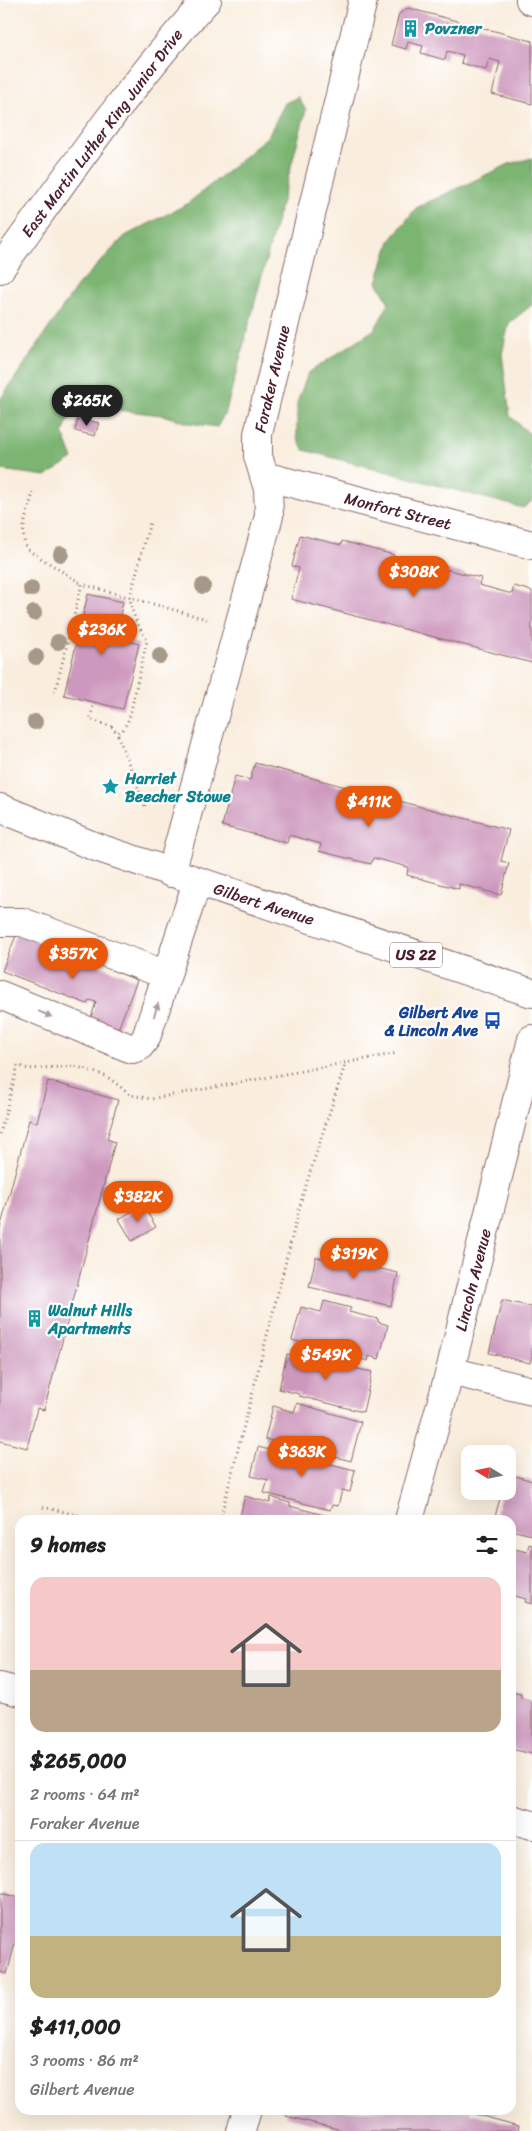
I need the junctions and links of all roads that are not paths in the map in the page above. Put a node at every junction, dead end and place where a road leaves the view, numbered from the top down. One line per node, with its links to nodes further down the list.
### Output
1 (207, 0): 3 (street, East Martin Luther King Junior Drive)
2 (363, 0): 4 (street, Foraker Avenue)
3 (0, 269)
4 (264, 476): 5 (street, Monfort Street); 7 (street, Foraker Avenue)
5 (532, 545)
6 (0, 808): 7 (street, Gilbert Avenue / US 22)
7 (171, 873): 8 (street, Gilbert Avenue / US 22)
8 (197, 882): 10 (street); 11 (street, Gilbert Avenue / US 22)
9 (0, 922): 10 (street)
10 (167, 975): 12 (street, one-way to 10)
11 (532, 992)
12 (0, 995)
13 (532, 1039): 14 (street, Lincoln Avenue)
14 (450, 1371): 15 (street); 16 (street, Lincoln Avenue)
15 (532, 1391)
16 (410, 1515)
17 (0, 1687): 18 (street)
18 (15, 1691)
19 (516, 1820): 20 (street)
20 (532, 1824)
21 (246, 2115): 22 (street)
22 (241, 2131)

